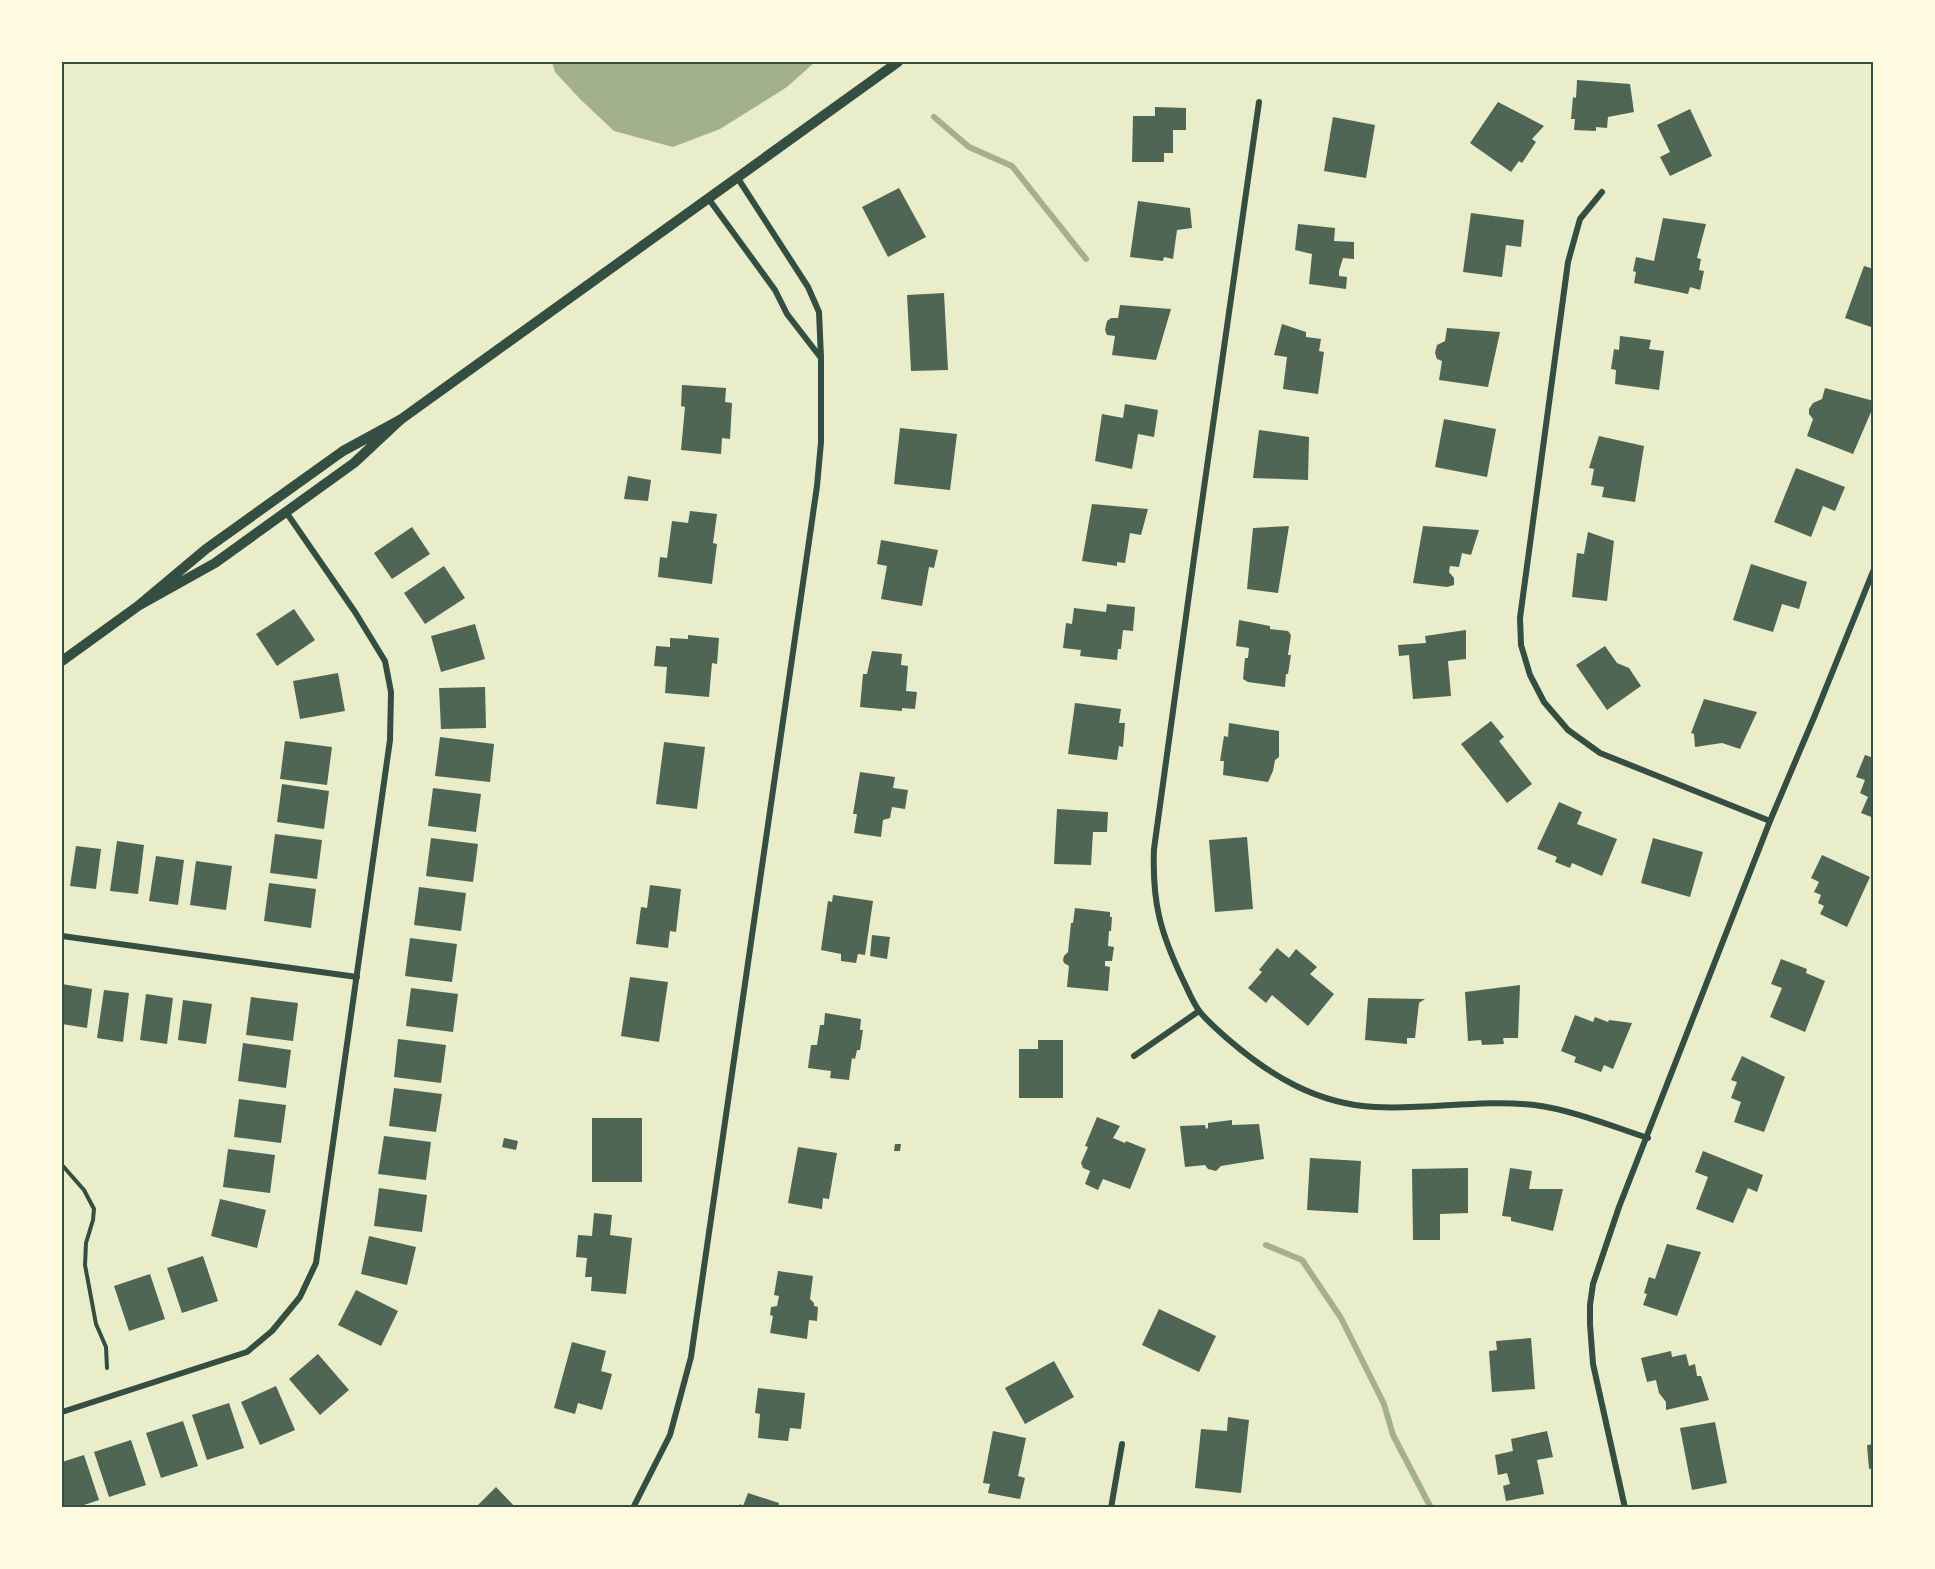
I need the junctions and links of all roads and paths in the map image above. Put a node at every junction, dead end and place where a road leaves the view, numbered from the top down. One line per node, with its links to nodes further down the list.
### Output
1 (898, 62): 3 (street)
2 (1259, 102): 15 (street)
3 (736, 177): 5 (street); 6 (street)
4 (1602, 192): 12 (street)
5 (708, 197): 6 (street); 7 (street)
6 (821, 358): 22 (street)
7 (400, 420): 8 (street); 10 (street)
8 (286, 512): 10 (street); 14 (street)
9 (1874, 569): 12 (street)
10 (138, 606): 11 (street)
11 (62, 661)
12 (1770, 821): 17 (street)
13 (62, 936): 14 (street)
14 (357, 977): 20 (street)
15 (1199, 1011): 16 (street); 17 (street)
16 (1134, 1056)
17 (1648, 1138): 24 (street)
18 (62, 1166): 19 (path)
19 (107, 1368)
20 (62, 1412)
21 (1122, 1444): 23 (street)
22 (633, 1508)
23 (1111, 1508)
24 (1625, 1508)

